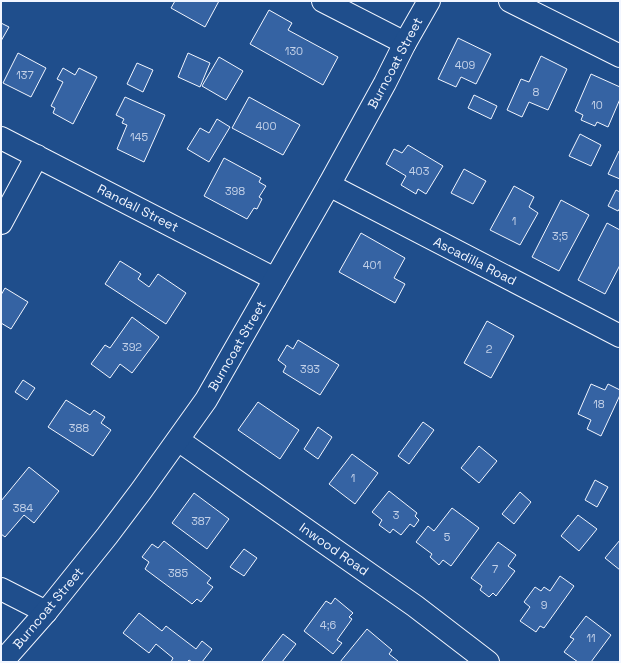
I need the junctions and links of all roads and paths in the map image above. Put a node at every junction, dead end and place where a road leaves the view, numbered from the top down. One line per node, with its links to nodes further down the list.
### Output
1 (323, 1): 4 (street)
2 (428, 1): 4 (street, Burncoat Street)
3 (510, 1): 5 (street)
4 (405, 43): 8 (street, Burncoat Street)
5 (620, 56)
6 (1, 138): 7 (street, Randall Street)
7 (37, 156): 9 (street); 10 (street, Randall Street)
8 (329, 185): 10 (street, Burncoat Street); 11 (street, Ascadilla Road)
9 (1, 223)
10 (275, 279): 12 (street, Burncoat Street)
11 (620, 336)
12 (178, 440): 14 (street, Burncoat Street); 16 (street, Inwood Road)
13 (1, 589): 14 (street)
14 (46, 612): 15 (street, Burncoat Street)
15 (2, 662)
16 (488, 662)

